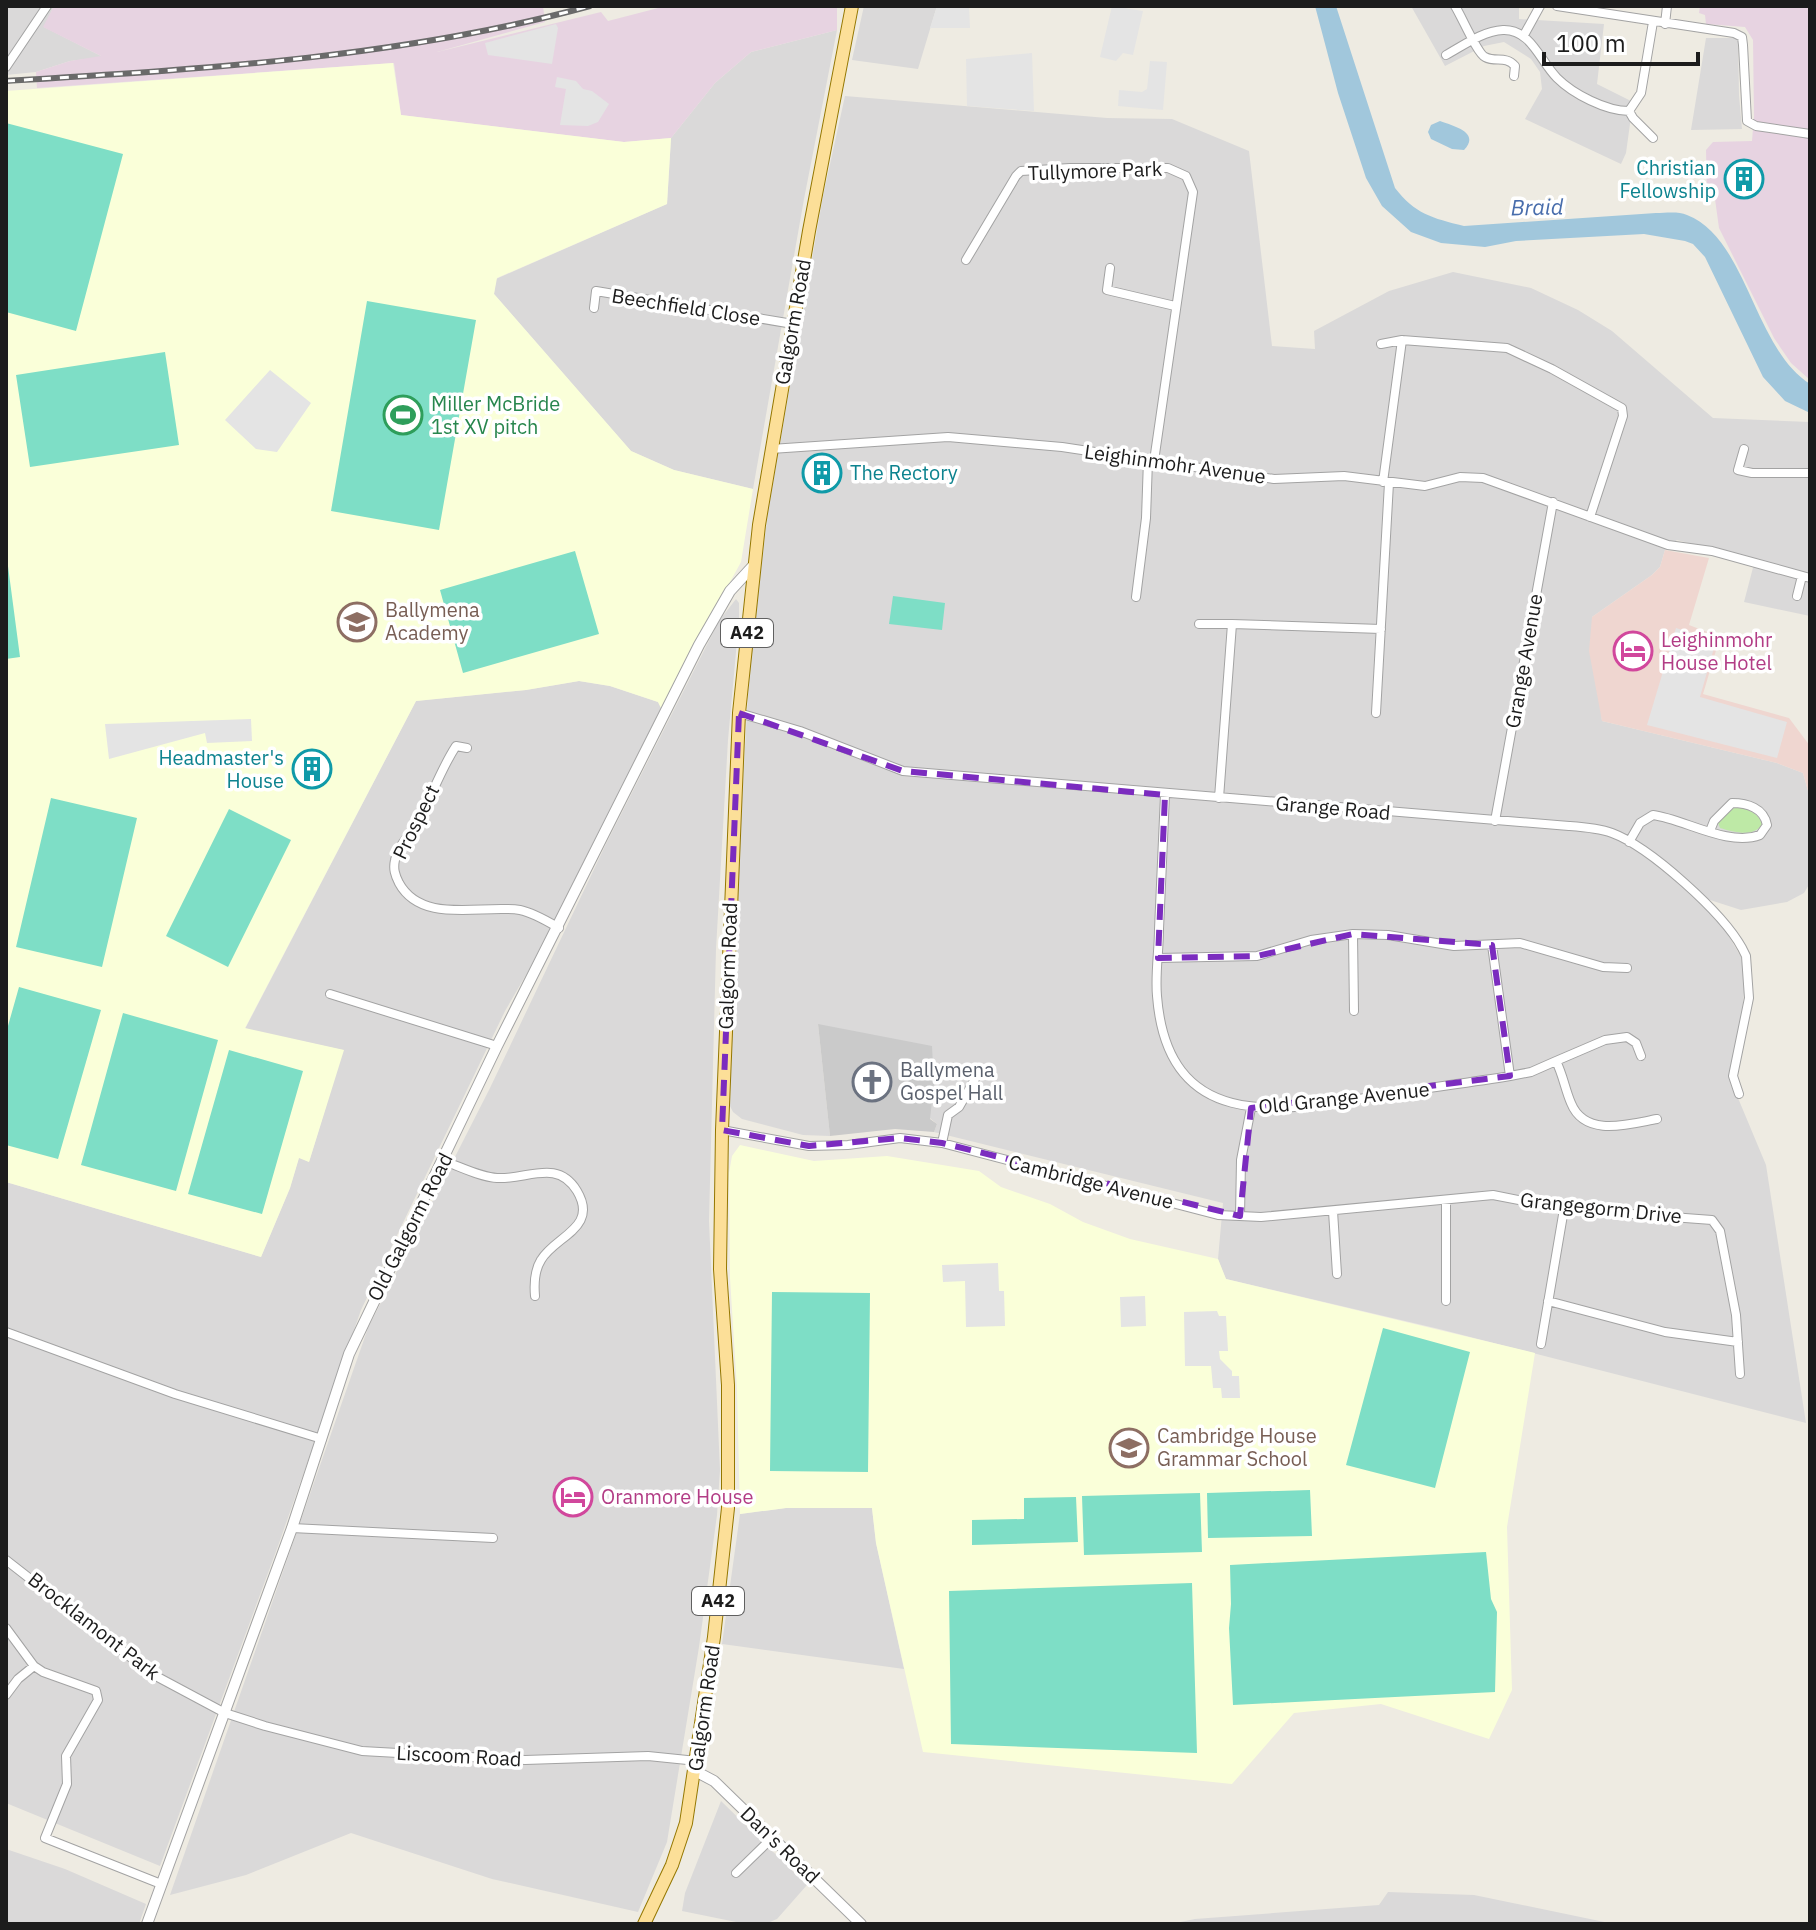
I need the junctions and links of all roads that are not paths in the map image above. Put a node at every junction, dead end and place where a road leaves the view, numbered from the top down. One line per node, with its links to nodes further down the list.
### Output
1 (47, 6): 12 (street)
2 (852, 6): 21 (main road, Galgorm Road / A42)
3 (1455, 6): 10 (street)
4 (1540, 6): 9 (street)
5 (1557, 6): 7 (street)
6 (1667, 6): 8 (street)
7 (1653, 22): 8 (street); 14 (street)
8 (1665, 24): 15 (street)
9 (1524, 35): 10 (street); 14 (street)
10 (1473, 40): 11 (street); 13 (street)
11 (1446, 55)
12 (6, 67)
13 (1514, 76)
14 (1629, 111): 16 (street)
15 (1810, 134)
16 (1653, 138)
17 (966, 260): 19 (street, Tullymore Park)
18 (1110, 268): 19 (street)
19 (1175, 306): 26 (street, Tullymore Park)
20 (594, 308): 21 (street, Beechfield Close)
21 (793, 324): 24 (main road, Galgorm Road / A42)
22 (1402, 340): 23 (street); 28 (street); 30 (street)
23 (1381, 344)
24 (771, 449): 26 (street, Leighinmohr Avenue); 31 (main road, Galgorm Road / A42)
25 (1744, 449): 27 (street)
26 (1151, 461): 28 (street, Leighinmohr Avenue); 34 (street, Tullymore Park)
27 (1810, 473)
28 (1386, 482): 29 (street, Leighinmohr Avenue); 37 (street)
29 (1553, 502): 30 (street, Leighinmohr Avenue); 43 (street, Grange Avenue)
30 (1590, 517): 32 (street, Leighinmohr Avenue)
31 (753, 566): 38 (main road, Galgorm Road / A42); 46 (street, Old Galgorm Road)
32 (1806, 577): 33 (street, Leighinmohr Avenue)
33 (1797, 596)
34 (1136, 597)
35 (1199, 624): 36 (street)
36 (1232, 624): 37 (street); 42 (street)
37 (1381, 629): 39 (street)
38 (739, 713): 41 (street, Grange Road); 61 (main road, Galgorm Road / A42)
39 (1376, 713)
40 (467, 748): 46 (street, Prospect)
41 (1165, 795): 42 (street, Grange Road); 49 (street, Old Grange Avenue)
42 (1219, 798): 43 (street, Grange Road)
43 (1495, 821): 45 (street, Grange Road)
44 (1710, 831): 44 (street); 45 (street)
45 (1629, 842): 58 (street, Grange Road)
46 (559, 928): 53 (street, Old Galgorm Road)
47 (1353, 934): 48 (street); 49 (street); 52 (street)
48 (1492, 945): 50 (street); 56 (street)
49 (1158, 958): 59 (street, Old Grange Avenue)
50 (1627, 968)
51 (330, 994): 53 (street)
52 (1354, 1011)
53 (497, 1046): 63 (street, Old Galgorm Road)
54 (1641, 1056): 55 (street, Old Grange Avenue)
55 (1556, 1061): 56 (street, Old Grange Avenue); 60 (street)
56 (1510, 1076): 59 (street, Old Grange Avenue)
57 (975, 1079): 62 (street)
58 (1739, 1094)
59 (1251, 1108): 67 (street)
60 (1657, 1119)
61 (722, 1130): 62 (street, Cambridge Avenue); 84 (main road, Galgorm Road / A42)
62 (942, 1143): 67 (street, Cambridge Avenue)
63 (444, 1161): 69 (street); 76 (street, Old Galgorm Road)
64 (1446, 1201): 65 (street, Grangegorm Drive); 66 (street, Grangegorm Drive); 70 (street)
65 (1564, 1209): 71 (street); 73 (street, Grangegorm Drive)
66 (1333, 1211): 67 (street, Grangegorm Drive); 68 (street)
67 (1240, 1216)
68 (1337, 1274)
69 (535, 1296)
70 (1446, 1301)
71 (1548, 1301): 73 (street); 74 (street)
72 (6, 1332): 76 (street)
73 (1738, 1342): 75 (street, Grangegorm Drive)
74 (1541, 1344)
75 (1740, 1374)
76 (322, 1439): 77 (street, Old Galgorm Road)
77 (292, 1528): 78 (street); 83 (street, Old Galgorm Road)
78 (493, 1538)
79 (6, 1560): 83 (street, Brocklamont Park)
80 (6, 1628): 81 (street)
81 (34, 1666): 82 (street); 87 (street)
82 (6, 1695)
83 (225, 1713): 84 (street, Liscoom Road); 87 (street, Old Galgorm Road)
84 (696, 1766): 85 (street, Dan's Road); 89 (main road, Galgorm Road / A42)
85 (772, 1838): 86 (street); 90 (street, Dan's Road)
86 (736, 1873)
87 (161, 1884): 88 (street, Old Galgorm Road)
88 (147, 1924)
89 (644, 1924)
90 (861, 1924)

